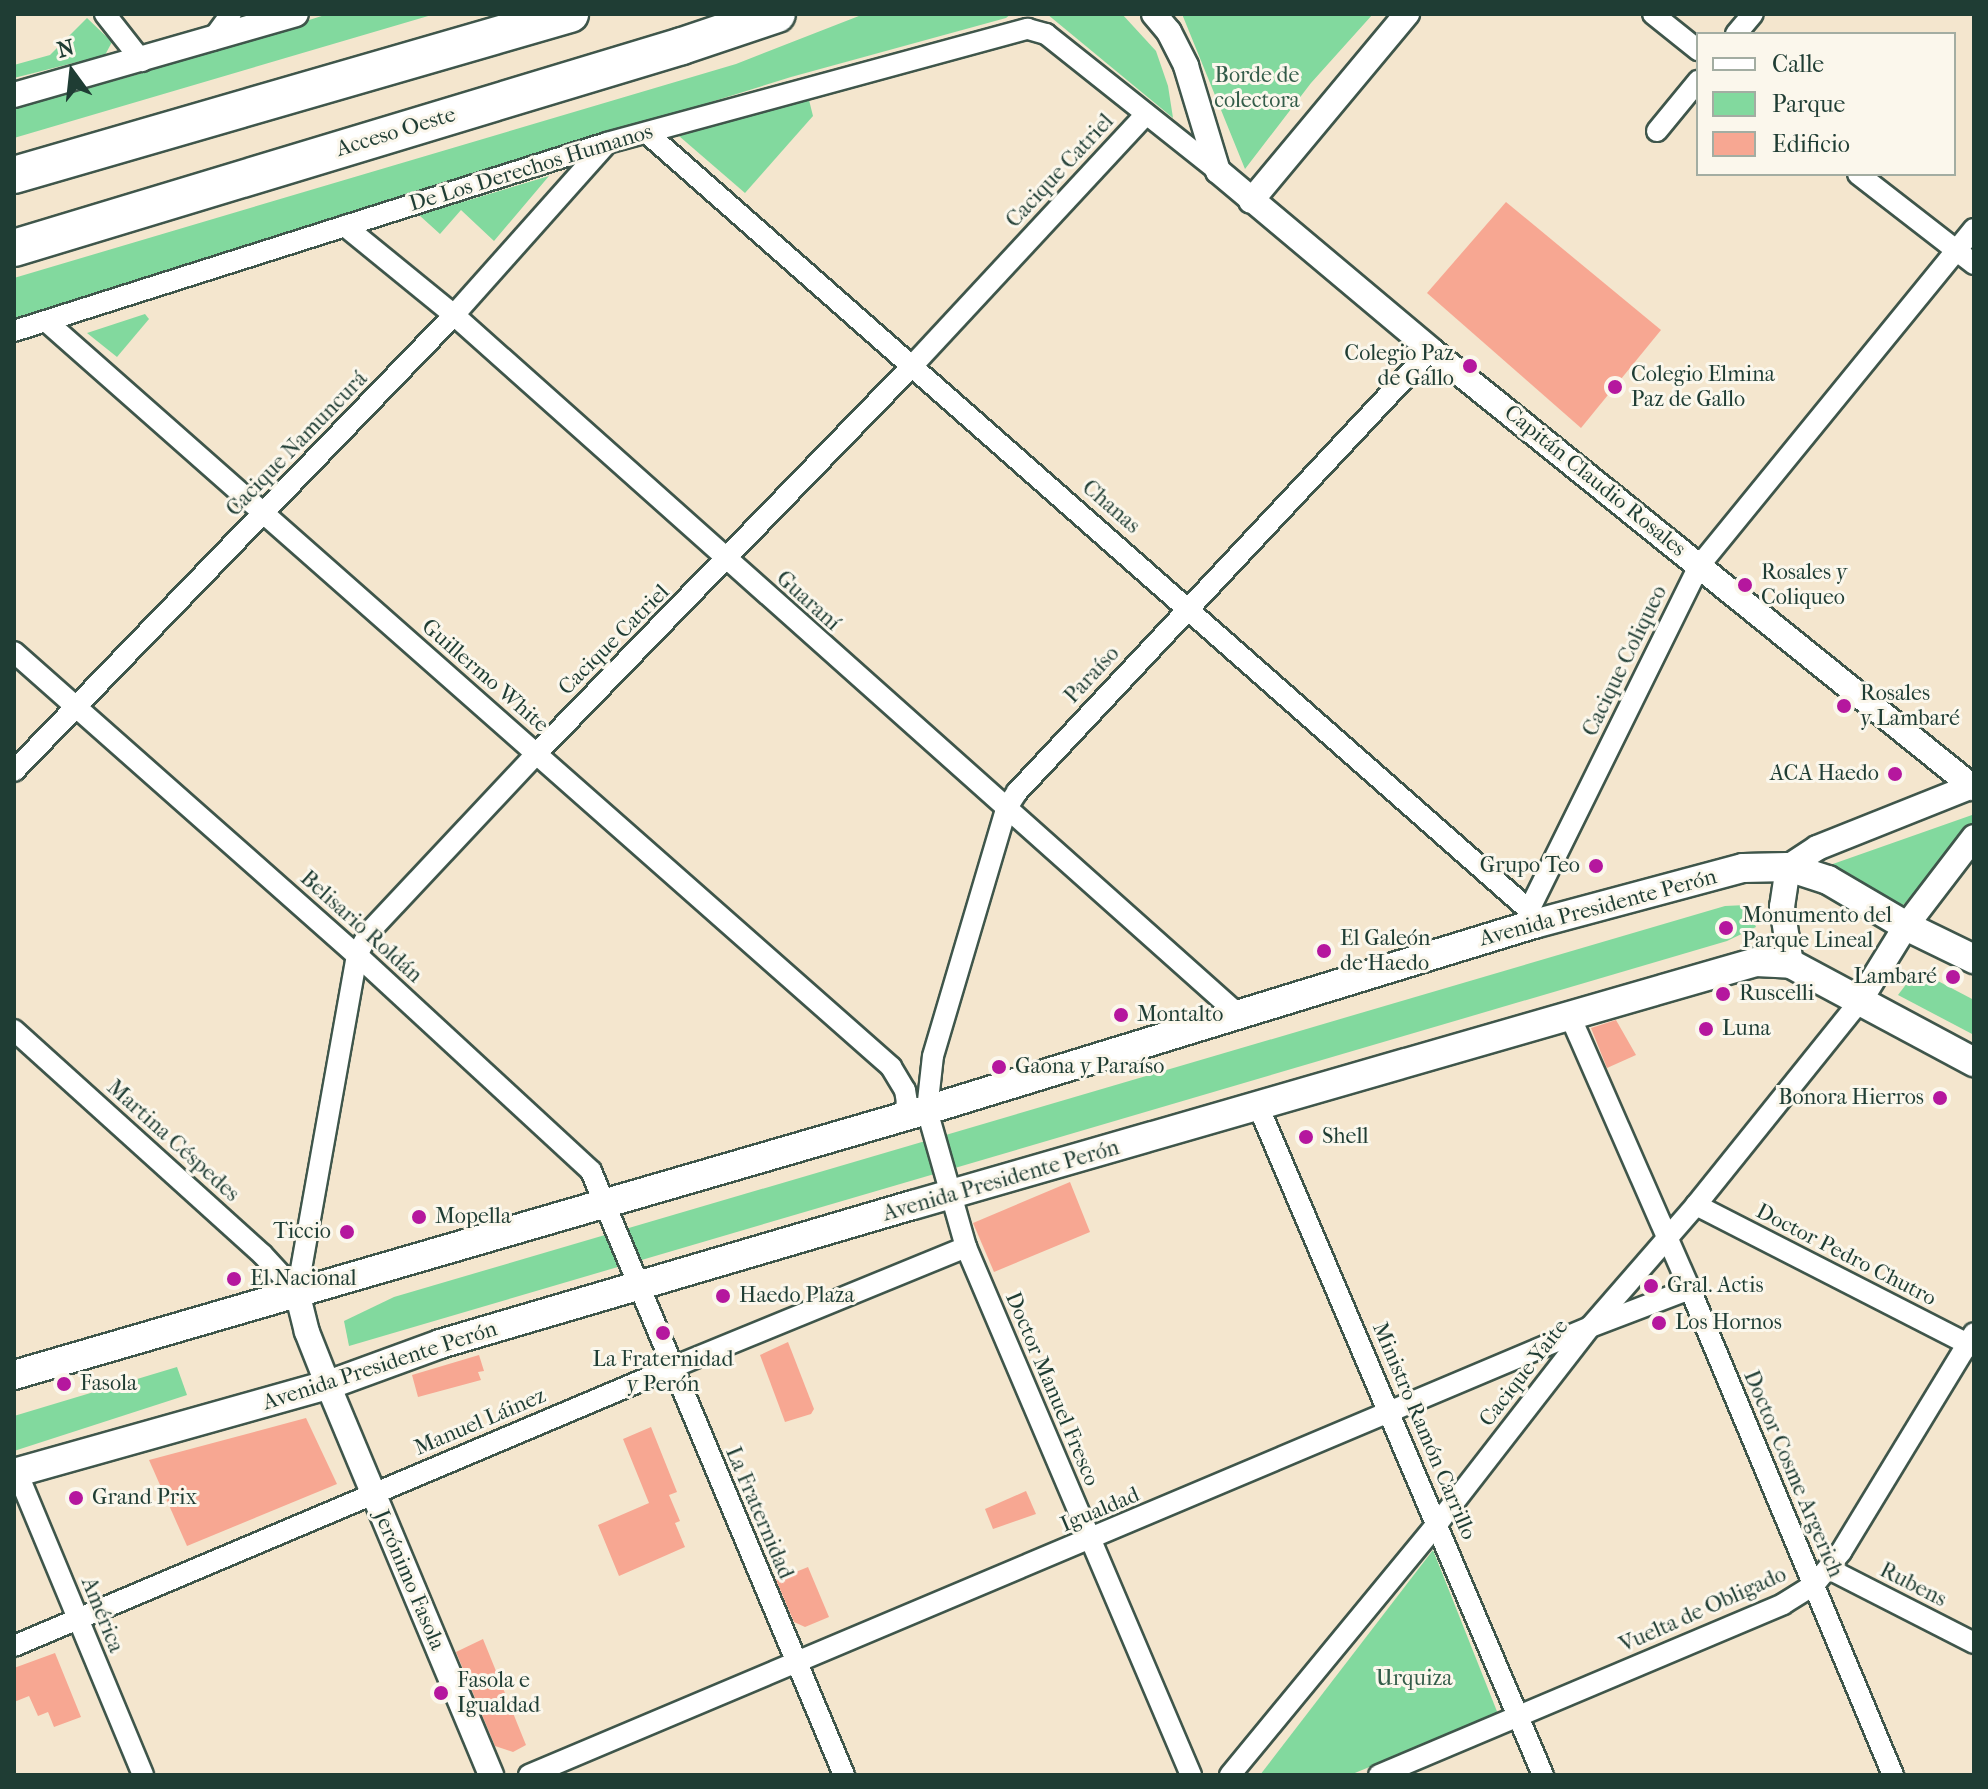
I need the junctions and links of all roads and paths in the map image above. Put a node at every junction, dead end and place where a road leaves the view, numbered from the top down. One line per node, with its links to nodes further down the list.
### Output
1 (105, 14): 14 (street)
2 (231, 14): 12 (street)
3 (296, 14): 12 (street)
4 (570, 14): 22 (highway)
5 (777, 14): 27 (highway, Acceso Oeste)
6 (1154, 14): 21 (street)
7 (1407, 14): 24 (street)
8 (1653, 14): 13 (street)
9 (1753, 14): 10 (street)
10 (1738, 32)
11 (1052, 38): 17 (street, Capitán Claudio Rosales); 19 (street, De Los Derechos Humanos)
12 (212, 40): 14 (street)
13 (1696, 48)
14 (142, 61): 16 (street)
15 (1696, 83): 18 (street)
16 (14, 95)
17 (1146, 114): 21 (street, Capitán Claudio Rosales); 34 (street, Cacique Catriel)
18 (1657, 131)
19 (647, 133): 20 (street, De Los Derechos Humanos); 34 (street, Chanas)
20 (607, 143): 25 (street, De Los Derechos Humanos); 30 (street, Cacique Namuncurá)
21 (1218, 171): 24 (street, Capitán Claudio Rosales)
22 (14, 175)
23 (1861, 176): 28 (street)
24 (1251, 201): 33 (street, Capitán Claudio Rosales)
25 (345, 226): 30 (street, Guaraní); 31 (street, De Los Derechos Humanos)
26 (1974, 229): 28 (street, Cacique Coliqueo)
27 (14, 248)
28 (1956, 251): 29 (street); 37 (street, Cacique Coliqueo)
29 (1974, 264)
30 (454, 315): 35 (street, Cacique Namuncurá); 36 (street, Guaraní)
31 (47, 322): 32 (street, De Los Derechos Humanos); 35 (street, Guillermo White)
32 (14, 331)
33 (1431, 350): 37 (street, Capitán Claudio Rosales); 38 (street, Paraíso)
34 (913, 365): 36 (street, Cacique Catriel); 38 (street, Chanas)
35 (263, 514): 40 (street, Cacique Namuncurá); 41 (street, Guillermo White)
36 (726, 561): 41 (street, Cacique Catriel); 44 (street, Guaraní)
37 (1699, 566): 43 (street, Capitán Claudio Rosales); 47 (street, Cacique Coliqueo)
38 (1188, 607): 44 (street, Paraíso); 47 (street, Chanas)
39 (14, 652): 40 (street, Belisario Roldán)
40 (76, 706): 42 (street, Cacique Namuncurá); 49 (street, Belisario Roldán)
41 (537, 753): 49 (street, Cacique Catriel); 58 (street, Guillermo White)
42 (14, 771)
43 (1973, 787): 46 (street)
44 (1006, 809): 53 (street, Guaraní); 56 (street, Paraíso)
45 (1974, 837): 48 (street)
46 (1788, 867): 47 (main road, Avenida Presidente Perón); 48 (main road, Avenida Presidente Perón); 51 (street)
47 (1531, 917): 53 (main road, Avenida Presidente Perón)
48 (1906, 926): 50 (main road, Avenida Presidente Perón); 52 (street)
49 (357, 955): 62 (street, Belisario Roldán); 68 (street, Cacique Catriel)
50 (1974, 959)
51 (1791, 964): 52 (main road, Avenida Presidente Perón); 54 (main road, Avenida Presidente Perón)
52 (1859, 1002): 57 (main road, Avenida Presidente Perón); 63 (street, Cacique Yaite)
53 (1237, 1013): 60 (main road, Avenida Presidente Perón)
54 (1570, 1016): 59 (main road, Avenida Presidente Perón); 64 (street, Doctor Cosme Argerich)
55 (14, 1030): 68 (street, Martina Céspedes)
56 (933, 1056): 58 (street); 60 (street, Paraíso)
57 (1974, 1062)
58 (891, 1067): 60 (street, Guillermo White)
59 (1259, 1108): 61 (main road, Avenida Presidente Perón); 74 (street, Ministro Ramón Carrillo)
60 (916, 1113): 61 (street, Doctor Manuel Fresco); 62 (main road, Avenida Presidente Perón)
61 (950, 1195): 65 (street, Doctor Manuel Fresco); 66 (main road, Avenida Presidente Perón)
62 (604, 1202): 66 (street, Belisario Roldán); 68 (main road, Avenida Presidente Perón)
63 (1696, 1205): 64 (street, Cacique Yaite); 70 (street, Doctor Pedro Chutro)
64 (1667, 1237): 67 (street, Doctor Cosme Argerich); 69 (street, Cacique Yaite)
65 (966, 1247): 71 (street, Manuel Láinez); 78 (street, Doctor Manuel Fresco)
66 (635, 1278): 71 (street, La Fraternidad); 73 (main road, Avenida Presidente Perón)
67 (1690, 1289): 69 (street, Igualdad); 80 (street, Doctor Cosme Argerich)
68 (297, 1292): 72 (main road, Avenida Presidente Perón); 73 (street, Jerónimo Fasola)
69 (1590, 1327): 74 (street, Igualdad); 77 (street, Cacique Yaite)
70 (1972, 1341): 79 (street, Vuelta de Obligado)
71 (671, 1368): 76 (street, Manuel Láinez); 84 (street, La Fraternidad)
72 (14, 1375)
73 (328, 1385): 75 (main road, Avenida Presidente Perón); 76 (street, Jerónimo Fasola)
74 (1390, 1414): 77 (street, Ministro Ramón Carrillo); 78 (street, Igualdad)
75 (16, 1473): 81 (street, América)
76 (373, 1493): 81 (street, Manuel Láinez); 87 (street, Jerónimo Fasola)
77 (1438, 1523): 85 (street, Ministro Ramón Carrillo); 91 (street, Cacique Yaite)
78 (1091, 1540): 84 (street, Igualdad); 90 (street, Doctor Manuel Fresco)
79 (1829, 1569): 80 (street, Vuelta de Obligado); 82 (street, Rubens)
80 (1814, 1585): 85 (street, Vuelta de Obligado); 94 (street, Doctor Cosme Argerich)
81 (78, 1620): 83 (street, Manuel Láinez); 86 (street, América)
82 (1974, 1643)
83 (14, 1646)
84 (796, 1663): 88 (street, Igualdad); 89 (street, La Fraternidad)
85 (1519, 1717): 92 (street, Vuelta de Obligado); 93 (street, Ministro Ramón Carrillo)
86 (143, 1775)
87 (491, 1775)
88 (529, 1775)
89 (844, 1775)
90 (1191, 1775)
91 (1230, 1775)
92 (1379, 1775)
93 (1543, 1775)
94 (1893, 1775)

